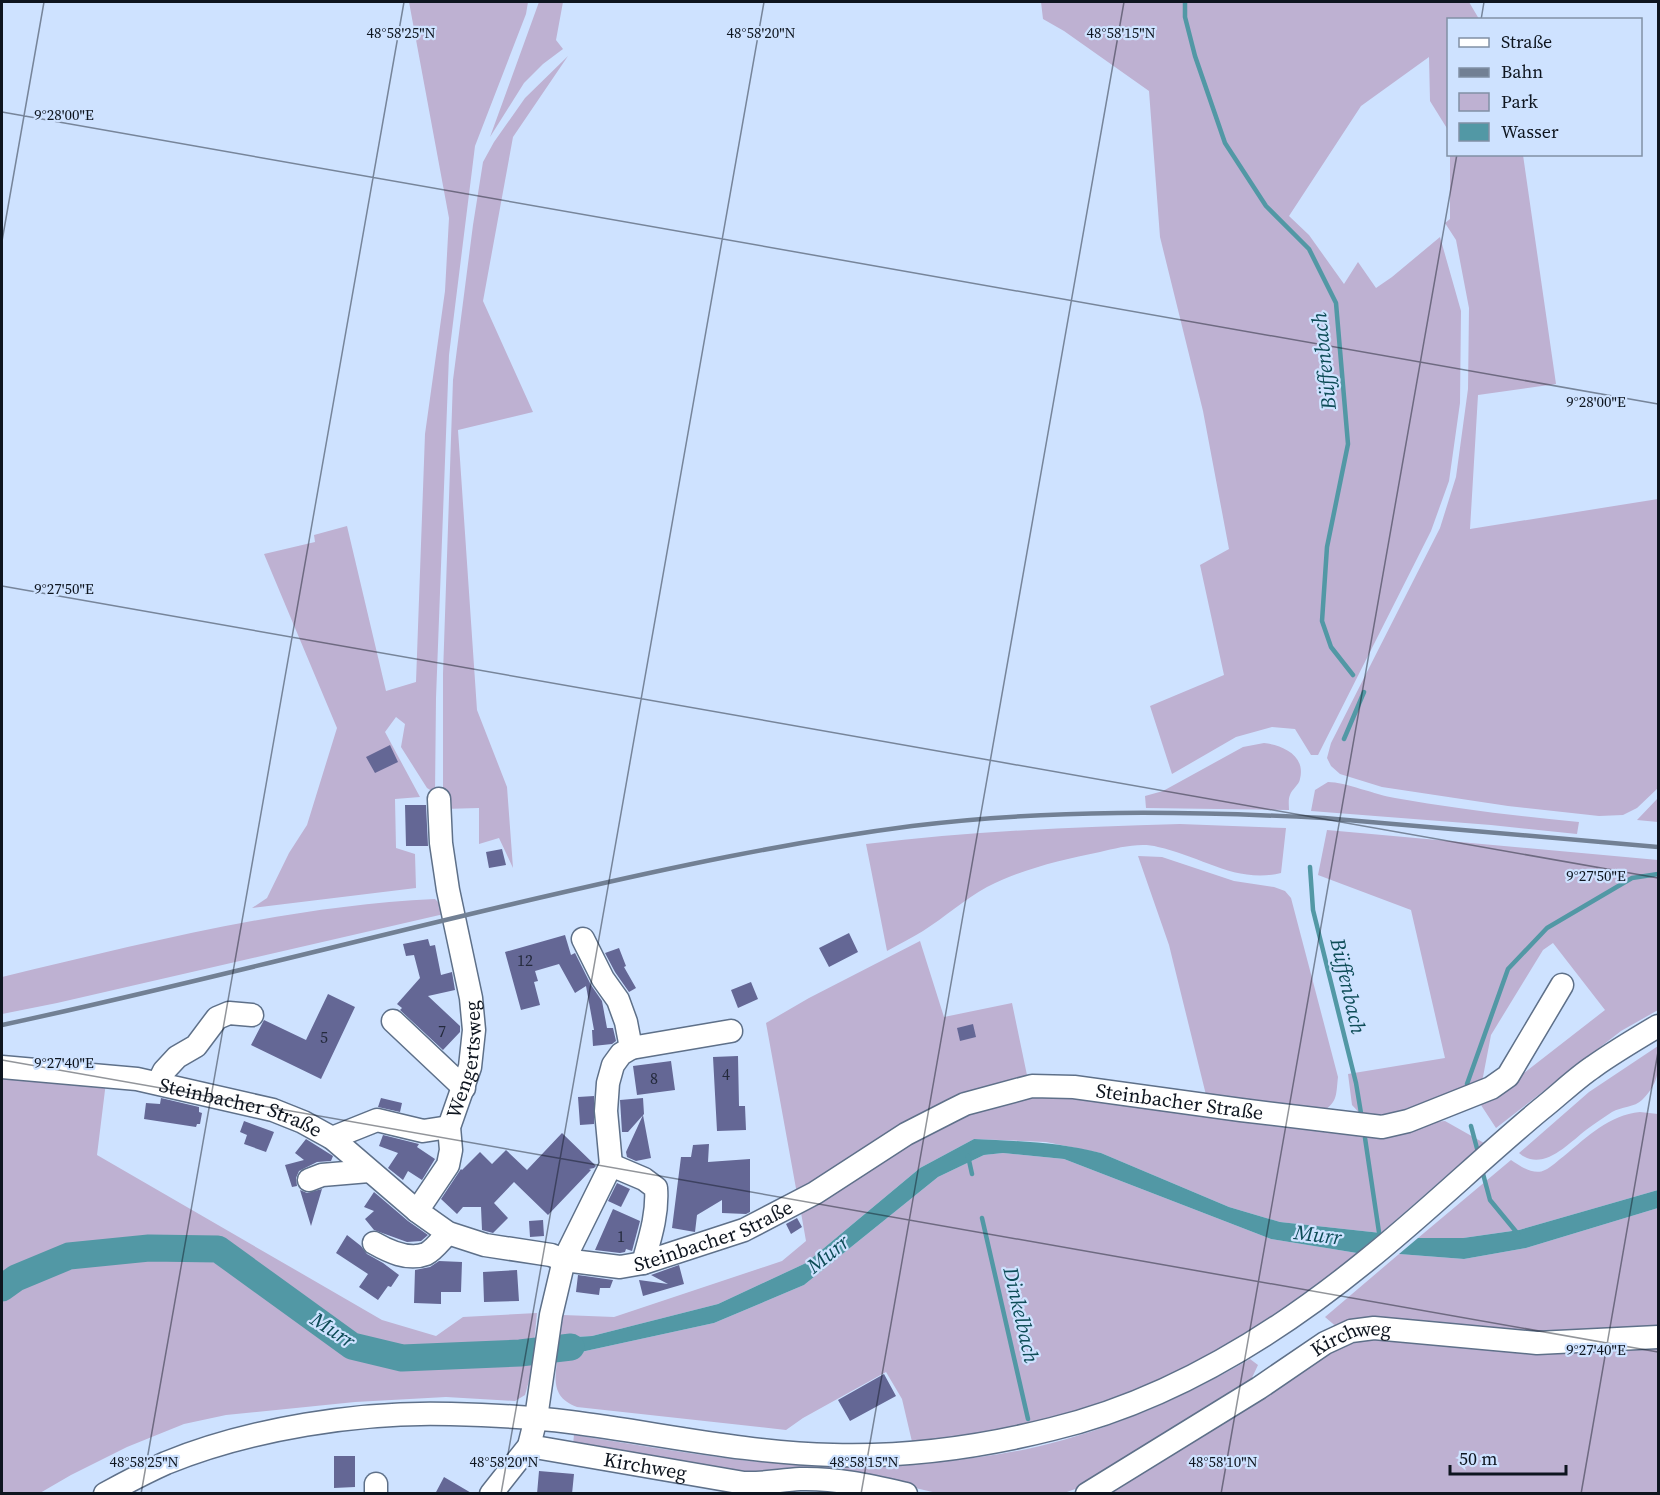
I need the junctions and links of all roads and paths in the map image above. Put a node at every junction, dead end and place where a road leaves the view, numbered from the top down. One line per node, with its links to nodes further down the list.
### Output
1 (439, 799): 11 (street, Wengertsweg)
2 (583, 939): 8 (street)
3 (1562, 985): 21 (street, Steinbacher Straße)
4 (252, 1016): 10 (street)
5 (393, 1021): 11 (street)
6 (1659, 1026): 23 (street)
7 (731, 1031): 8 (street)
8 (631, 1048): 14 (street)
9 (2, 1067): 10 (street, Steinbacher Straße)
10 (158, 1083): 13 (street, Steinbacher Straße)
11 (464, 1088): 12 (street, Wengertsweg)
12 (449, 1127): 13 (street, Wengertsweg); 17 (street)
13 (332, 1138): 15 (street, Steinbacher Straße)
14 (611, 1164): 20 (street); 21 (street)
15 (369, 1171): 16 (street); 17 (street, Steinbacher Straße)
16 (309, 1180)
17 (417, 1211): 18 (street, Steinbacher Straße)
18 (448, 1233): 19 (street); 20 (street, Steinbacher Straße)
19 (374, 1243)
20 (564, 1260): 21 (street, Steinbacher Straße); 23 (street)
21 (643, 1263)
22 (1659, 1337): 28 (street, Kirchweg)
23 (536, 1418): 24 (street); 25 (street)
24 (529, 1446): 26 (street); 27 (street, Kirchweg)
25 (105, 1494)
26 (491, 1494)
27 (906, 1494)
28 (1087, 1494)

